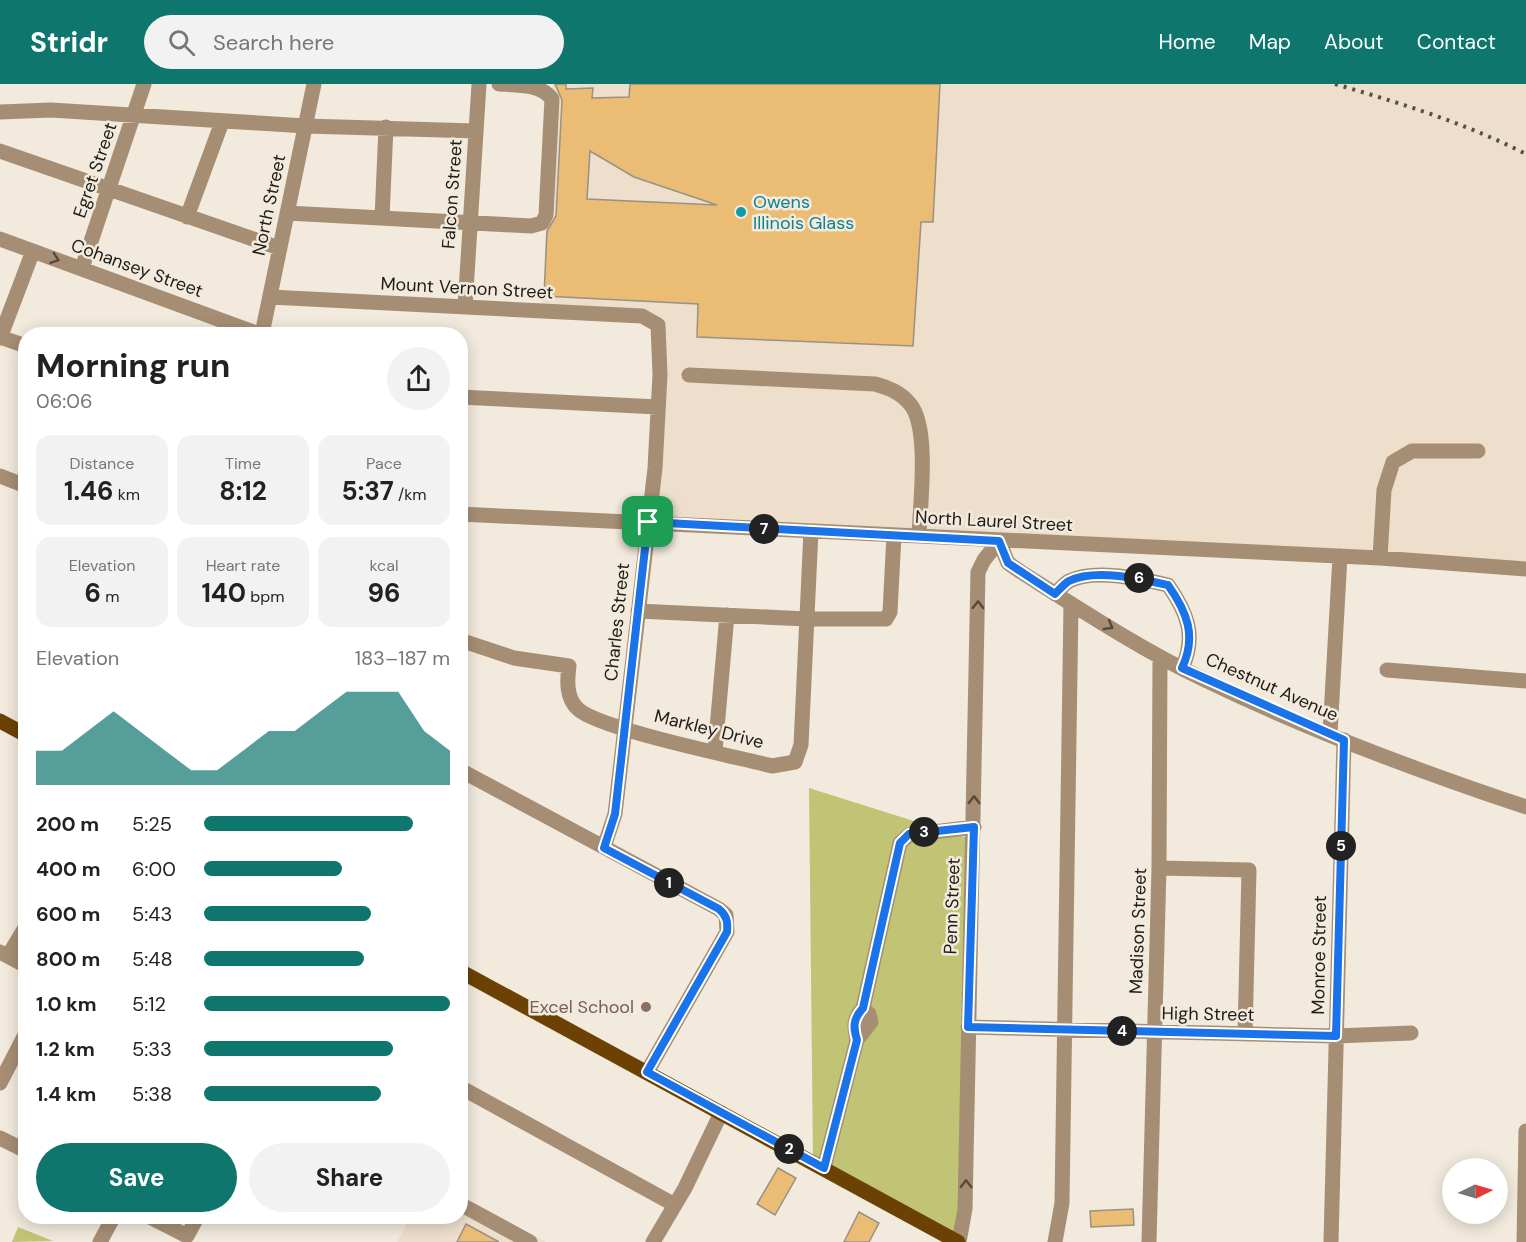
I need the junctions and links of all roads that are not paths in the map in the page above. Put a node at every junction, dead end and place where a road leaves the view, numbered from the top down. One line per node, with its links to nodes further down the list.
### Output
1 (144, 84): 6 (street, Egret Street)
2 (314, 84): 8 (street, North Street)
3 (479, 84): 10 (street, Falcon Street)
4 (499, 84): 16 (street)
5 (0, 112): 6 (street)
6 (133, 117): 7 (street); 12 (street, Egret Street)
7 (222, 122): 8 (street); 14 (street)
8 (306, 126): 9 (street); 13 (street, North Street)
9 (386, 128): 10 (street); 15 (street)
10 (476, 132): 16 (street, Falcon Street)
11 (0, 151): 12 (street)
12 (109, 189): 14 (street); 20 (street, Egret Street)
13 (287, 213): 15 (street); 18 (street, North Street)
14 (187, 217): 18 (street)
15 (382, 218): 16 (street)
16 (470, 223): 22 (street, Falcon Street)
17 (0, 239): 19 (street, Cohansey Street)
18 (279, 248): 21 (street, North Street)
19 (33, 251): 20 (street, Cohansey Street, one-way to 20); 26 (street)
20 (82, 268): 23 (street, Cohansey Street)
21 (270, 297): 22 (street, Mount Vernon Street); 24 (street, North Street)
22 (465, 307): 25 (street, Mount Vernon Street)
23 (242, 327)
24 (263, 327)
25 (658, 327): 30 (street, Charles Street)
26 (0, 338): 27 (street)
27 (18, 344)
28 (689, 375): 38 (street)
29 (468, 397): 30 (street)
30 (658, 406): 35 (street, Charles Street)
31 (1478, 451): 41 (street)
32 (0, 476): 33 (street)
33 (18, 483)
34 (468, 514): 35 (street, North Laurel Street)
35 (648, 522): 36 (street, North Laurel Street); 45 (street, Charles Street)
36 (811, 531): 37 (street, North Laurel Street); 47 (street, Markley Drive)
37 (894, 535): 38 (street, North Laurel Street); 47 (street)
38 (919, 536): 39 (street, North Laurel Street)
39 (999, 541): 40 (street, North Laurel Street); 43 (street, Chestnut Avenue); 61 (street, Penn Street, one-way to 39)
40 (1340, 556): 41 (street, North Laurel Street); 56 (street)
41 (1380, 558): 42 (street, North Laurel Street)
42 (1526, 568)
43 (1055, 594): 44 (street, Chestnut Avenue); 50 (street)
44 (1071, 604): 49 (street, Chestnut Avenue, one-way to 49); 69 (street)
45 (638, 610): 46 (street); 54 (street, Charles Street)
46 (727, 615): 47 (street); 58 (street)
47 (807, 619): 58 (street, Markley Drive)
48 (468, 643): 54 (street, Markley Drive)
49 (1160, 657): 50 (street, Chestnut Avenue); 63 (street, Madison Street)
50 (1182, 668): 56 (street, Chestnut Avenue)
51 (1387, 670): 52 (street)
52 (1526, 681)
53 (0, 721): 55 (main road)
54 (625, 728): 58 (street, Markley Drive); 62 (street, Charles Street)
55 (18, 731)
56 (1330, 734): 57 (street, Chestnut Avenue)
57 (1344, 740): 60 (street, Chestnut Avenue); 73 (street, Monroe Street)
58 (716, 751)
59 (468, 774): 62 (street)
60 (1526, 807)
61 (974, 827): 68 (street, Penn Street); 82 (street)
62 (604, 848): 75 (street)
63 (1159, 868): 70 (street, Madison Street); 71 (street)
64 (18, 936): 65 (street)
65 (4, 954): 66 (street)
66 (18, 962)
67 (468, 975): 75 (main road)
68 (968, 1027): 69 (street, High Street); 92 (street, Penn Street, one-way to 68)
69 (1066, 1029): 70 (street, High Street); 93 (street)
70 (1154, 1032): 71 (street, High Street); 94 (street, Madison Street)
71 (1245, 1034): 73 (street, High Street)
72 (1411, 1034): 73 (street, High Street)
73 (1336, 1036): 95 (street, Monroe Street)
74 (18, 1059): 76 (street)
75 (647, 1072): 78 (main road)
76 (0, 1083)
77 (468, 1091): 83 (street)
78 (721, 1113): 82 (main road); 83 (street)
79 (1526, 1131): 96 (street)
80 (0, 1138): 81 (street)
81 (18, 1147)
82 (824, 1168): 92 (main road)
83 (675, 1204): 91 (street)
84 (468, 1208): 90 (street)
85 (110, 1224): 89 (street)
86 (161, 1224): 88 (street)
87 (193, 1224): 88 (street)
88 (185, 1239)
89 (100, 1242)
90 (530, 1242)
91 (653, 1242)
92 (958, 1242)
93 (1055, 1242)
94 (1149, 1242)
95 (1331, 1242)
96 (1524, 1242)

